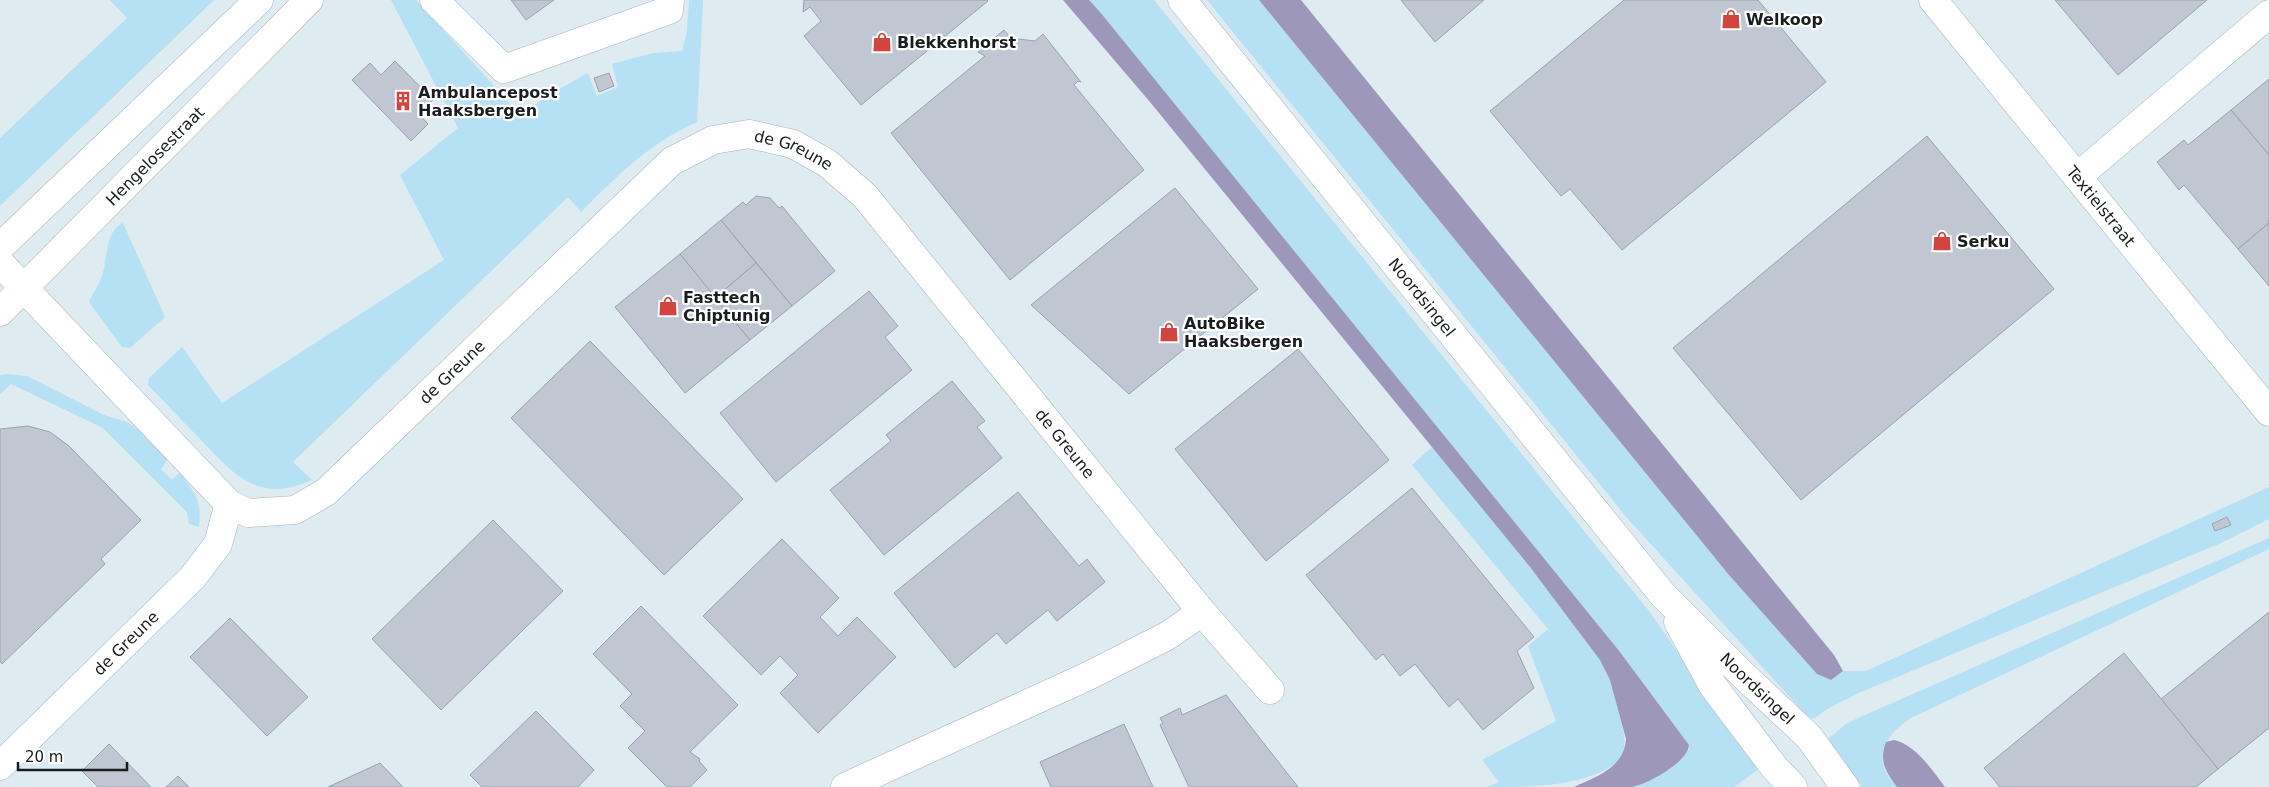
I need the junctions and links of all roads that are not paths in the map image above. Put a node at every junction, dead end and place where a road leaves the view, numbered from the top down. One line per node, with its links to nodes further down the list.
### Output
1 (259, 0): 9 (street)
2 (309, 0): 11 (street, Hengelosestraat)
3 (434, 0): 4 (street)
4 (670, 0)
5 (1182, 0): 15 (street, Noordsingel)
6 (1933, 0): 8 (street, Textielstraat)
7 (2269, 14): 8 (street)
8 (2077, 177): 13 (street, Textielstraat)
9 (0, 247)
10 (0, 263): 11 (street, de Greune)
11 (24, 289): 12 (street, Hengelosestraat); 14 (street, de Greune)
12 (0, 312)
13 (2269, 412)
14 (229, 504): 16 (street, de Greune); 18 (street, de Greune)
15 (1663, 595): 20 (street, Noordsingel); 21 (street, Noordsingel)
16 (1202, 612): 17 (street, de Greune); 19 (street)
17 (1270, 690)
18 (0, 766)
19 (845, 787)
20 (1793, 787)
21 (1845, 787)

